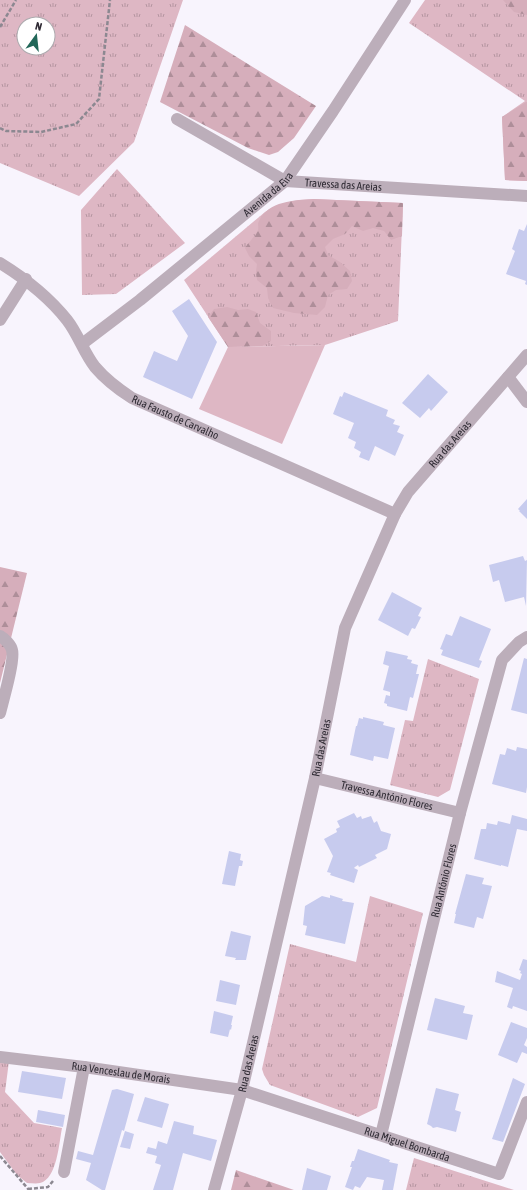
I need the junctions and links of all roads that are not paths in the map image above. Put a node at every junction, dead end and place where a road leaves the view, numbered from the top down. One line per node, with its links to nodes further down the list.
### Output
1 (405, 0): 3 (street, Avenida da Eira)
2 (177, 119): 3 (street, Travessa das Areias)
3 (285, 181): 4 (street, Travessa das Areias); 8 (street, Avenida da Eira)
4 (527, 196)
5 (0, 263): 6 (street, Rua Fausto de Carvalho)
6 (26, 279): 7 (street); 8 (street, Rua Fausto de Carvalho)
7 (0, 320)
8 (82, 344): 12 (street, Rua Fausto de Carvalho)
9 (527, 354): 10 (street, Rua das Areias)
10 (508, 377): 11 (street); 12 (street, Rua das Areias)
11 (527, 402)
12 (395, 514): 16 (street, Rua das Areias)
13 (0, 636): 15 (street)
14 (527, 637): 17 (street, Rua António Flores)
15 (0, 713)
16 (315, 778): 17 (street, Travessa António Flores); 20 (street, Rua das Areias)
17 (460, 813): 22 (street, Rua António Flores)
18 (0, 1057): 19 (street, Rua Venceslau de Morais)
19 (84, 1067): 20 (street, Rua Venceslau de Morais); 23 (street)
20 (242, 1090): 22 (street, Rua Miguel Bombarda); 24 (street, Rua das Areias)
21 (527, 1102): 22 (street, Rua Miguel Bombarda)
22 (380, 1135)
23 (64, 1172)
24 (214, 1190)

